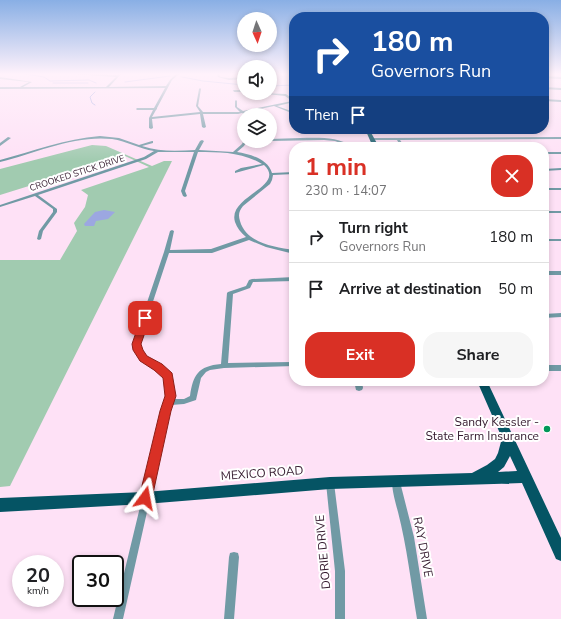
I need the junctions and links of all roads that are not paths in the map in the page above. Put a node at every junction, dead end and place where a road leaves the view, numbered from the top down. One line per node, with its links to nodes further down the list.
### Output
1 (159, 103): 7 (street)
2 (198, 103): 10 (street)
3 (284, 103): 4 (street)
4 (273, 105): 5 (street); 8 (street)
5 (260, 108)
6 (137, 109): 7 (street)
7 (156, 109): 11 (street)
8 (289, 111)
9 (237, 112): 10 (street)
10 (201, 113): 11 (street); 12 (street)
11 (150, 118): 13 (street)
12 (204, 127)
13 (151, 128)
14 (370, 134): 18 (main road)
15 (10, 138): 26 (street)
16 (398, 138): 17 (street); 18 (street); 25 (street)
17 (561, 138)
18 (372, 139): 24 (main road)
19 (277, 140): 20 (street)
20 (303, 140): 23 (street)
21 (202, 141): 30 (street)
22 (152, 142): 27 (street)
23 (348, 142)
24 (374, 142)
25 (400, 142)
26 (0, 145)
27 (138, 146): 29 (street); 34 (street)
28 (240, 148): 31 (street)
29 (157, 151): 30 (street); 43 (street, CROOKED STICK DRIVE)
30 (196, 152): 31 (street); 44 (street)
31 (234, 153): 35 (street)
32 (549, 153): 33 (street)
33 (561, 153)
34 (1, 160)
35 (265, 164): 38 (street); 40 (street)
36 (549, 170): 37 (street)
37 (561, 170)
38 (236, 172)
39 (289, 173): 40 (street)
40 (271, 174): 49 (street)
41 (549, 189): 42 (street)
42 (561, 189)
43 (36, 195): 45 (street, CROOKED STICK DRIVE); 50 (street)
44 (185, 196)
45 (0, 206)
46 (549, 212): 47 (street)
47 (561, 212)
48 (172, 231): 54 (street)
49 (250, 238): 53 (street); 54 (street)
50 (39, 239)
51 (549, 240): 52 (street)
52 (561, 240)
53 (289, 251)
54 (167, 252): 65 (street)
55 (549, 274): 56 (street)
56 (561, 274)
57 (289, 279): 61 (street)
58 (561, 315): 59 (street)
59 (549, 316)
60 (289, 364): 61 (street)
61 (224, 366): 65 (street)
62 (549, 368): 63 (street)
63 (561, 368)
64 (484, 386): 66 (main road)
65 (169, 402): 71 (street)
66 (508, 437): 67 (main road); 68 (main road)
67 (526, 477): 68 (main road, MEXICO ROAD); 73 (main road)
68 (473, 478): 69 (main road, MEXICO ROAD)
69 (396, 481): 70 (main road, MEXICO ROAD); 78 (street, RAY DRIVE)
70 (330, 483): 71 (main road, MEXICO ROAD); 77 (street, DORIE DRIVE)
71 (145, 498): 72 (main road, MEXICO ROAD); 75 (street)
72 (0, 504)
73 (561, 554)
74 (234, 558): 76 (street)
75 (118, 619)
76 (230, 619)
77 (340, 619)
78 (422, 619)

